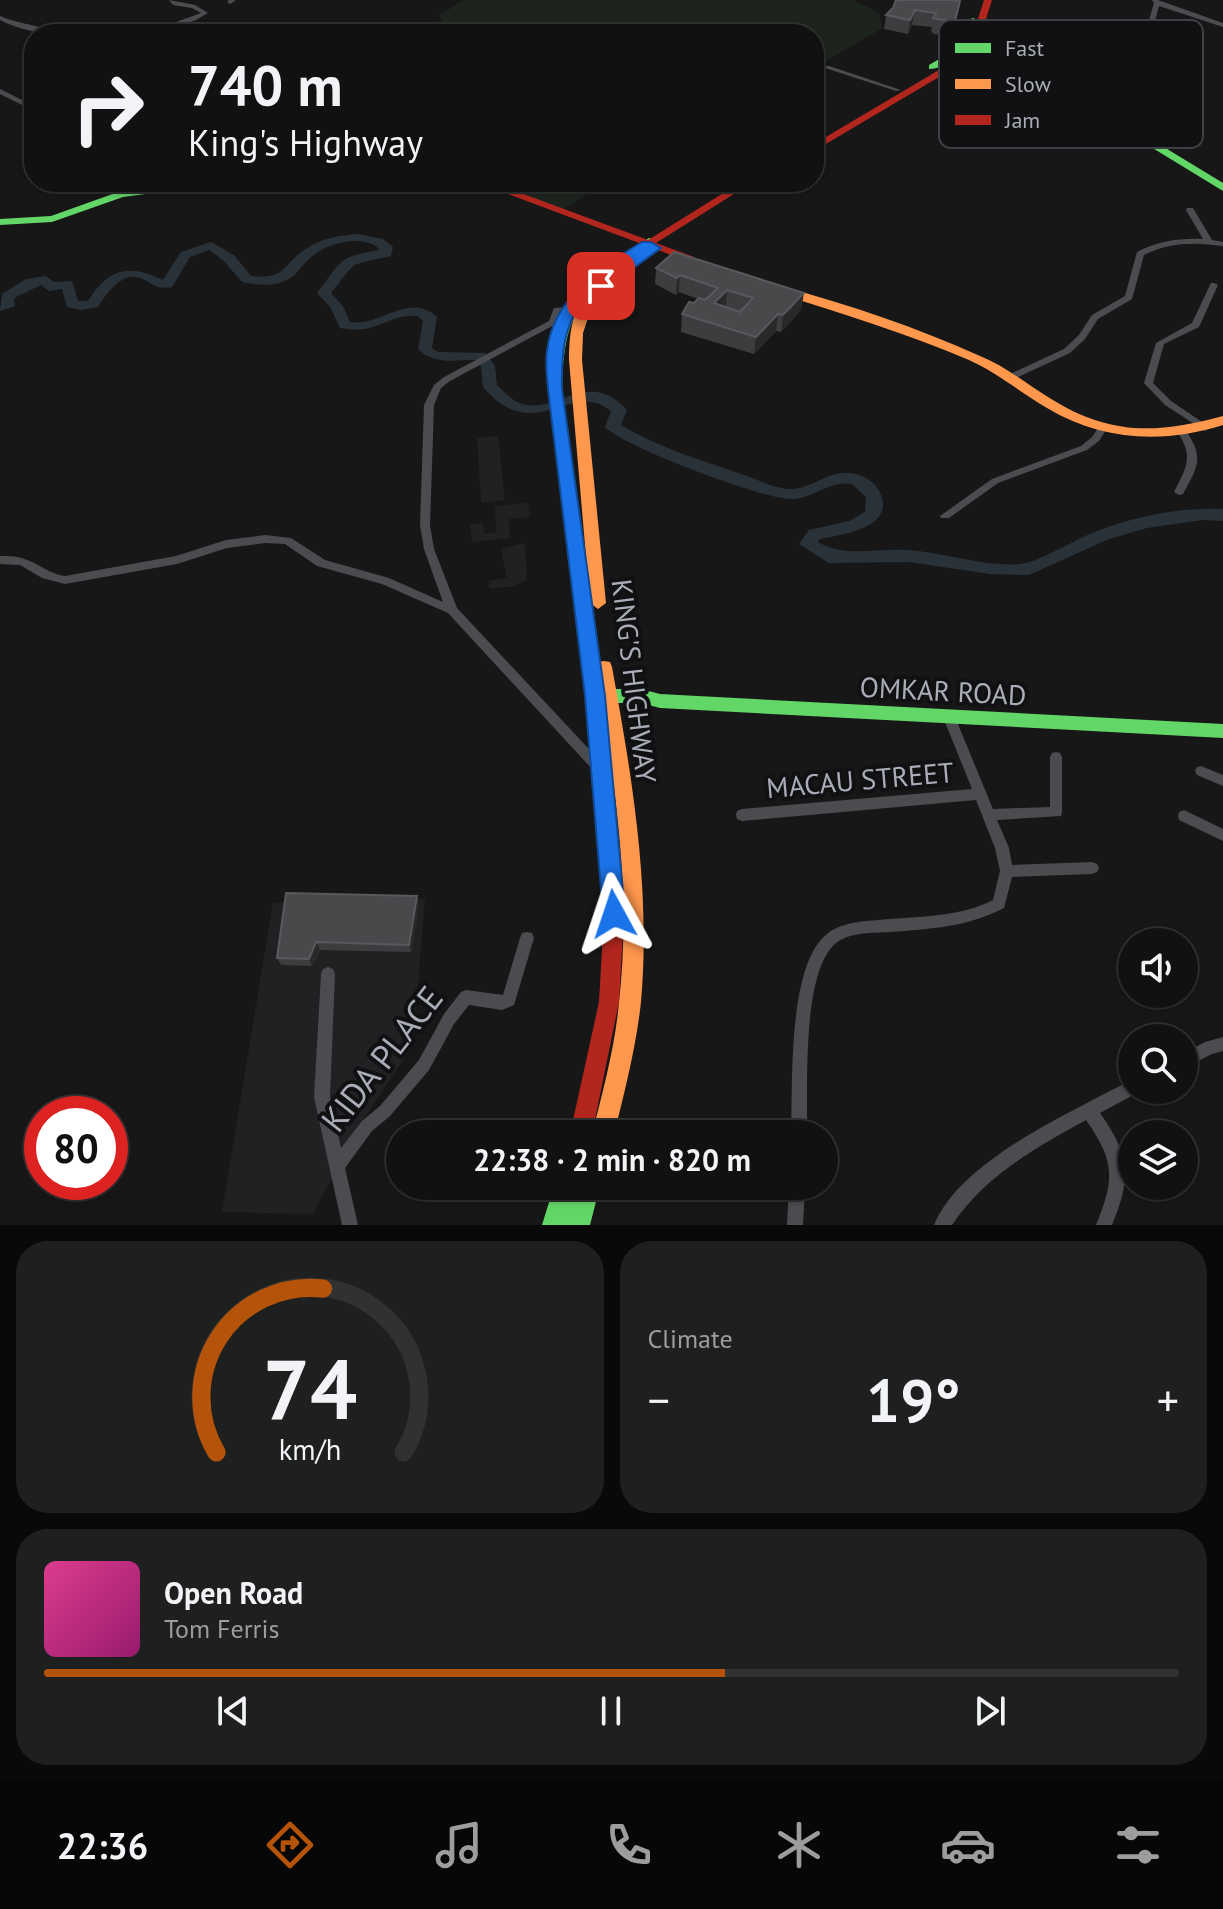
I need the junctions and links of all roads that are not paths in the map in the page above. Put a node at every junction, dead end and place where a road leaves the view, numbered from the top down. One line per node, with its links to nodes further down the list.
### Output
1 (172, 0): 8 (street)
2 (981, 0): 6 (main road)
3 (988, 0): 7 (main road)
4 (1156, 2): 9 (street)
5 (0, 18): 10 (street)
6 (975, 20)
7 (982, 20)
8 (181, 24)
9 (1223, 25)
10 (24, 26)
11 (939, 63): 14 (main road)
12 (827, 67): 14 (street)
13 (939, 72): 18 (main road)
14 (898, 90): 17 (main road)
15 (0, 91): 16 (street)
16 (24, 104)
17 (824, 138)
18 (824, 139)
19 (1158, 148): 20 (main road)
20 (1223, 188)
21 (134, 192): 26 (main road)
22 (508, 192): 29 (main road)
23 (733, 192): 29 (main road, KING'S HIGHWAY)
24 (742, 192): 29 (main road, KING'S HIGHWAY)
25 (1190, 210): 27 (street)
26 (0, 222)
27 (1209, 242): 28 (street); 34 (street)
28 (1223, 244)
29 (651, 246): 30 (main road); 33 (main road, KING'S HIGHWAY); 43 (main road, KING'S HIGHWAY)
30 (699, 263)
31 (1214, 285): 37 (street)
32 (773, 287): 34 (main road)
33 (569, 309): 42 (street); 43 (main road, KING'S HIGHWAY)
34 (1013, 376): 36 (main road)
35 (1223, 420): 37 (main road)
36 (1103, 427): 38 (main road); 40 (street)
37 (1205, 428): 38 (main road)
38 (1183, 433): 39 (street)
39 (1179, 492)
40 (945, 516)
41 (0, 560): 42 (street)
42 (452, 610): 47 (street)
43 (603, 703): 44 (main road, OMKAR ROAD); 47 (main road, KING'S HIGHWAY); 64 (main road, KING'S HIGHWAY)
44 (949, 717): 45 (main road, OMKAR ROAD); 50 (street)
45 (1223, 731)
46 (1056, 757): 52 (street)
47 (602, 771): 63 (main road, KING'S HIGHWAY)
48 (1201, 771): 49 (street)
49 (1223, 781)
50 (981, 794): 51 (street, MACAU STREET); 52 (street)
51 (742, 815)
52 (988, 815): 56 (street)
53 (1184, 816): 54 (street)
54 (1223, 835)
55 (1092, 868): 56 (street)
56 (1007, 871): 65 (street)
57 (527, 938): 66 (street, KIDA PLACE)
58 (328, 974): 66 (street)
59 (1223, 1044): 60 (street)
60 (1198, 1053)
61 (1118, 1095): 62 (street)
62 (1089, 1111): 74 (street); 75 (street)
63 (584, 1120)
64 (606, 1120)
65 (800, 1120)
66 (337, 1166): 70 (street)
67 (562, 1200): 71 (main road)
68 (584, 1200): 72 (main road)
69 (796, 1200): 73 (street)
70 (350, 1225)
71 (554, 1225)
72 (578, 1225)
73 (795, 1225)
74 (942, 1225)
75 (1104, 1225)

